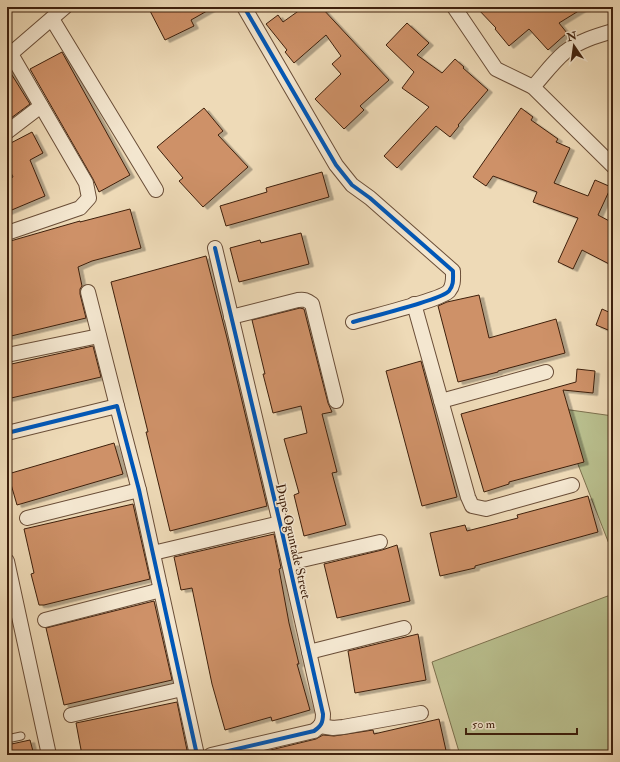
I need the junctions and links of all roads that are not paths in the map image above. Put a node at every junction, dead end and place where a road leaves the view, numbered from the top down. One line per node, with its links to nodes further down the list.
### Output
1 (65, 7): 4 (street)
2 (244, 7): 15 (street)
3 (454, 7): 7 (street)
4 (52, 19): 6 (street); 11 (street)
5 (613, 31): 7 (street)
6 (9, 55): 8 (street)
7 (533, 87): 10 (street)
8 (41, 106): 9 (street); 12 (street)
9 (7, 132)
10 (613, 166)
11 (156, 190)
12 (8, 231)
13 (215, 248): 16 (street, Dupe Oguntade Street)
14 (88, 292): 18 (street)
15 (414, 304): 17 (street); 22 (street)
16 (231, 317): 21 (street); 28 (street, Dupe Oguntade Street)
17 (353, 322)
18 (98, 336): 19 (street); 23 (street)
19 (7, 355)
20 (546, 372): 22 (street)
21 (336, 401)
22 (441, 401): 25 (street)
23 (117, 406): 24 (street); 26 (street)
24 (7, 433)
25 (572, 485)
26 (139, 490): 27 (street); 30 (street)
27 (27, 518)
28 (280, 523): 30 (street); 32 (street, Dupe Oguntade Street)
29 (380, 542): 32 (street)
30 (153, 553): 33 (street)
31 (7, 561): 43 (street)
32 (289, 562): 36 (street, Dupe Oguntade Street)
33 (161, 590): 34 (street); 37 (street)
34 (46, 620)
35 (404, 628): 36 (street)
36 (309, 652): 40 (street, Dupe Oguntade Street)
37 (182, 688): 39 (street); 44 (street)
38 (421, 713): 40 (street)
39 (71, 716)
40 (320, 726): 45 (street)
41 (21, 736): 42 (lane)
42 (7, 739)
43 (49, 755)
44 (197, 755)
45 (211, 755)

